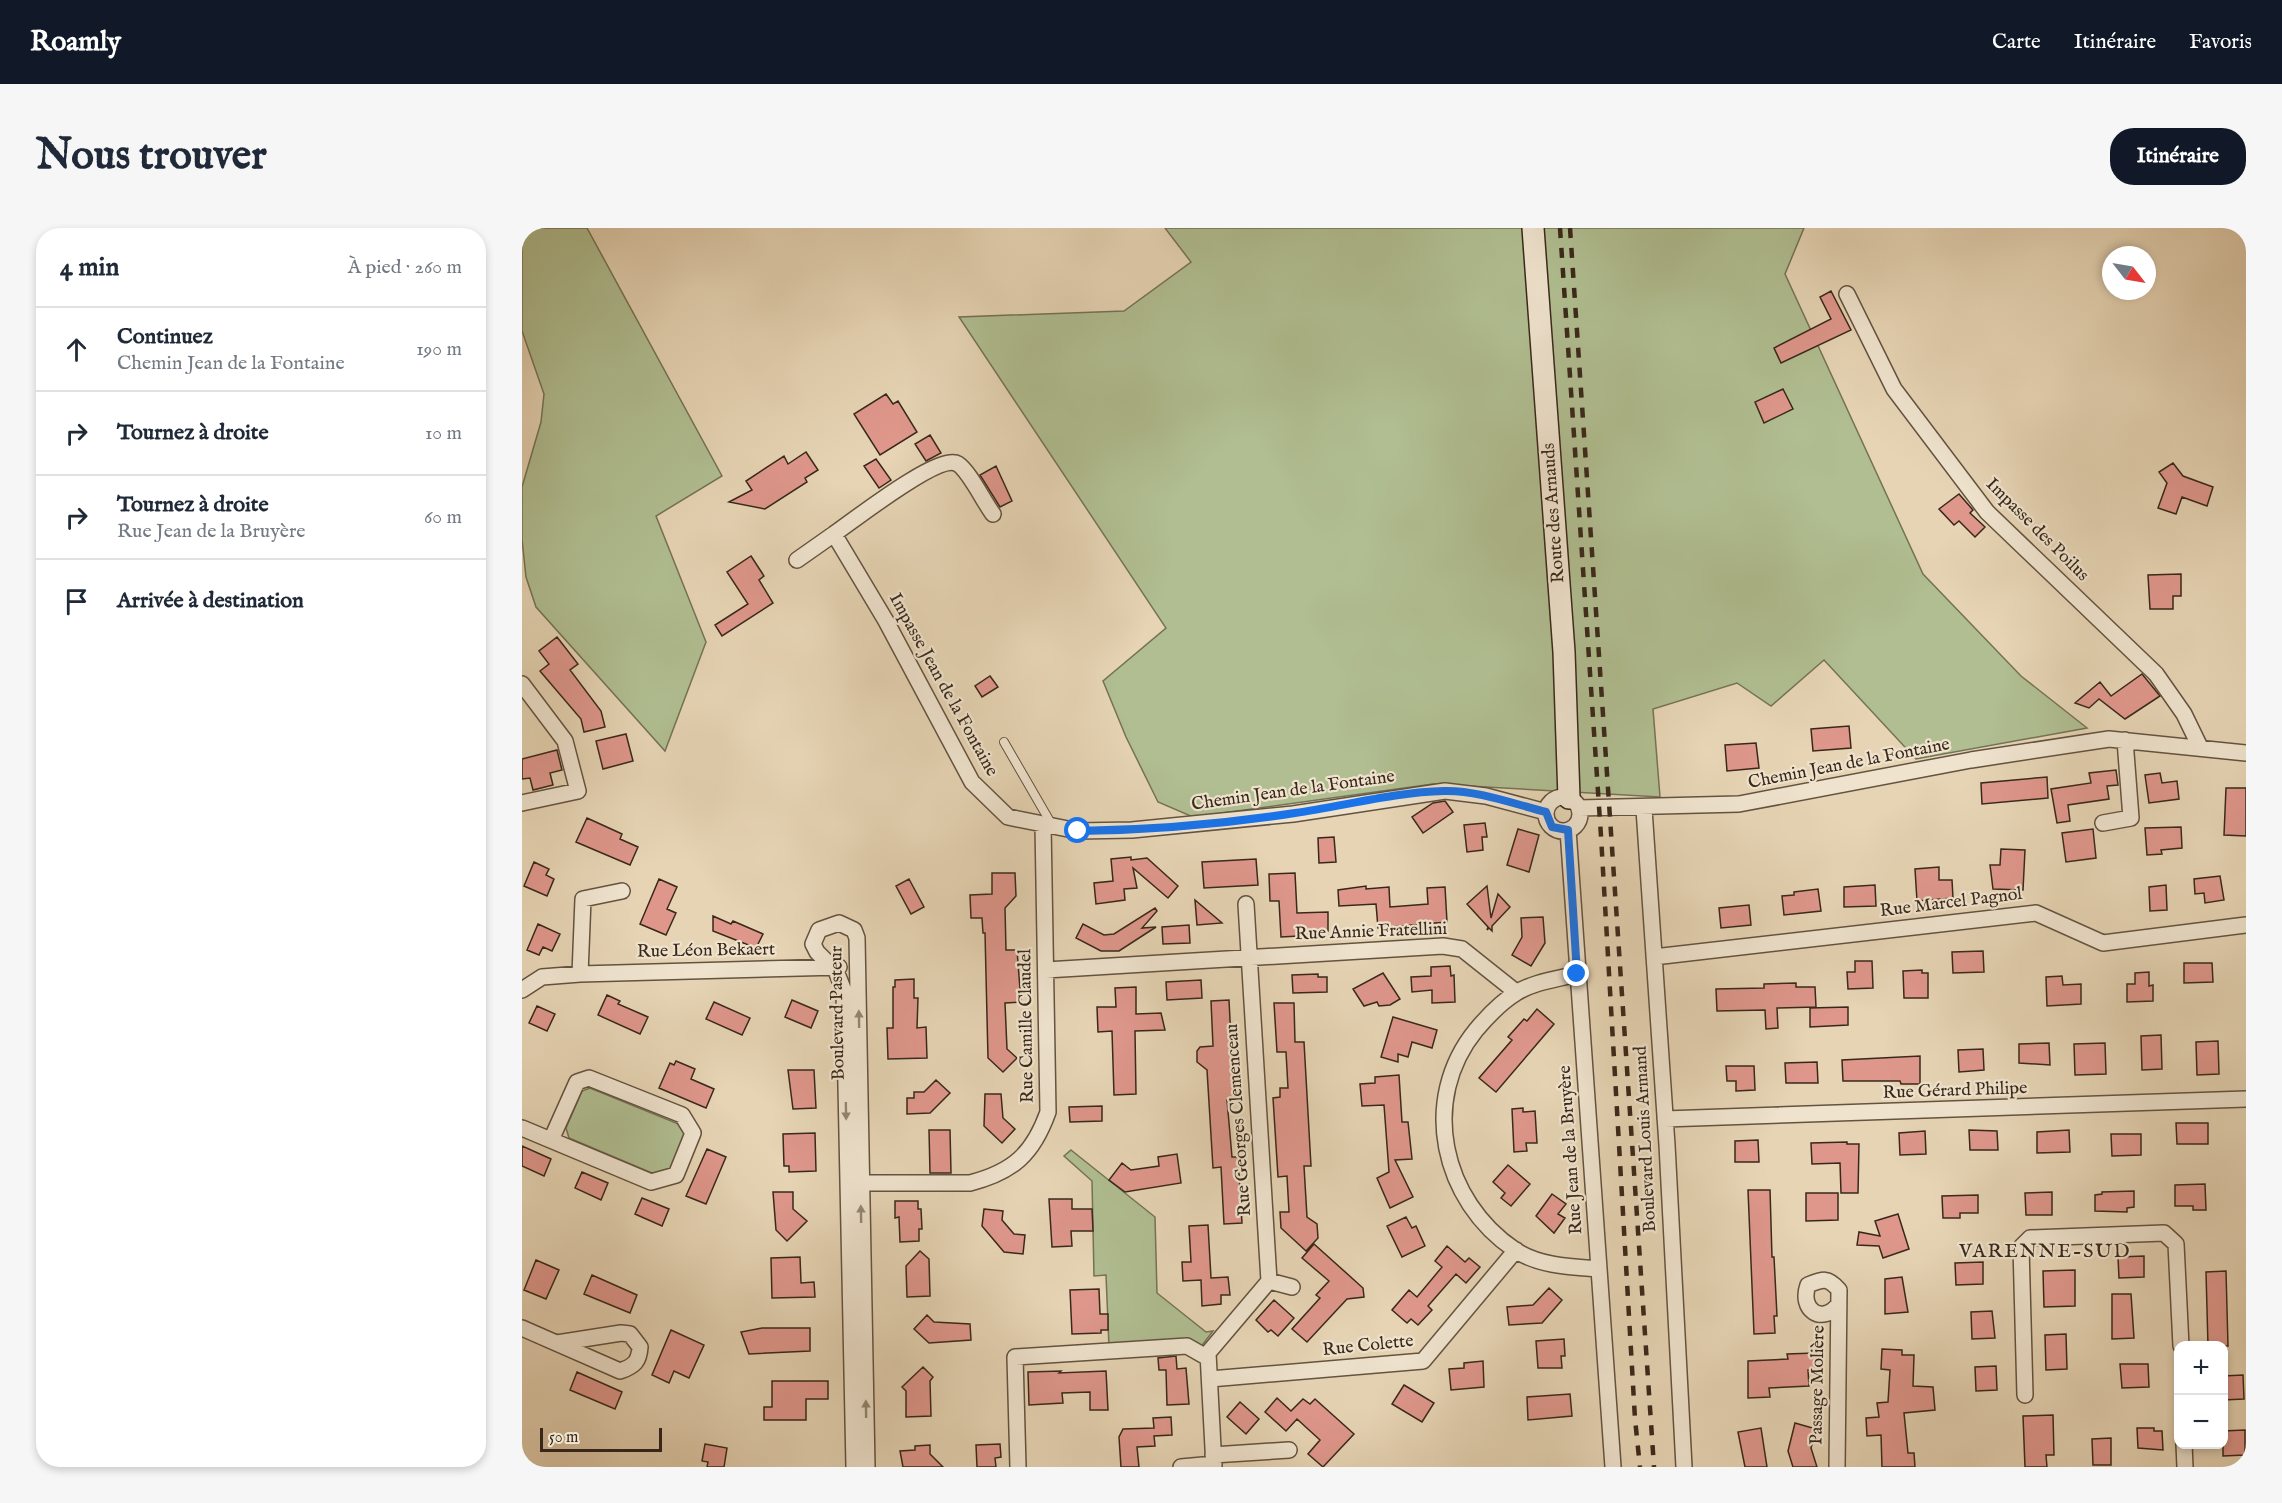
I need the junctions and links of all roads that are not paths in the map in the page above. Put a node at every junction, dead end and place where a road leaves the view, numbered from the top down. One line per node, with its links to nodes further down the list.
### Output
1 (1533, 228): 12 (street, Route des Arnauds)
2 (1847, 294): 9 (street, Impasse des Poilus)
3 (993, 514): 4 (street)
4 (834, 534): 5 (street); 16 (street, Impasse Jean de la Fontaine)
5 (797, 560)
6 (522, 684): 11 (street)
7 (2125, 740): 9 (street, Chemin Jean de la Fontaine); 13 (street, Chemin Jean de la Fontaine); 15 (street)
8 (1004, 742): 16 (lane)
9 (2200, 747): 10 (street, Chemin Jean de la Fontaine)
10 (2246, 753)
11 (522, 803)
12 (1574, 803): 13 (street, Chemin Jean de la Fontaine); 14 (street); 17 (street)
13 (1644, 808): 22 (street, Boulevard Louis Armand)
14 (1546, 812): 16 (street, Chemin Jean de la Fontaine); 17 (street)
15 (2103, 823)
16 (1048, 826): 25 (street, Rue Camille Claudel)
17 (1568, 830): 27 (street, Rue Jean de la Bruyère)
18 (622, 891): 26 (street)
19 (1245, 904): 21 (street, Rue Georges Clemenceau)
20 (2246, 925): 22 (street, Rue Marcel Pagnol)
21 (1249, 957): 25 (street); 29 (street, Rue Annie Fratellini); 37 (street, Rue Georges Clemenceau)
22 (1654, 957): 31 (street, Boulevard Louis Armand)
23 (858, 967): 24 (street); 24 (street, Boulevard Pasteur); 34 (street, Boulevard Pasteur, one-way to 23)
24 (832, 968): 26 (street, Rue Léon Bekaert); 34 (street, Boulevard Pasteur, one-way to 34)
25 (1046, 970): 34 (street, Rue Camille Claudel)
26 (580, 974): 28 (street, Rue Léon Bekaert)
27 (1577, 974): 29 (street); 36 (street, Rue Jean de la Bruyère)
28 (522, 990)
29 (1516, 992): 35 (street)
30 (2246, 1099): 31 (street, Rue Gérard Philipe)
31 (1665, 1119): 54 (street, Boulevard Louis Armand)
32 (522, 1128): 33 (street)
33 (551, 1140): 33 (street)
34 (854, 1183): 49 (street, Boulevard Pasteur); 50 (street, Boulevard Pasteur, one-way to 34)
35 (1516, 1250): 36 (street); 44 (street, Rue Colette)
36 (1599, 1269): 53 (street, Rue Jean de la Bruyère)
37 (1269, 1281): 38 (street); 43 (street)
38 (1292, 1287)
39 (1838, 1305): 55 (street, Passage Molière)
40 (522, 1328): 42 (street)
41 (2181, 1341): 45 (street)
42 (557, 1343): 42 (street)
43 (1209, 1358): 44 (street); 51 (street)
44 (1210, 1379): 48 (street)
45 (2025, 1395)
46 (2184, 1449): 56 (street)
47 (1289, 1450): 48 (street)
48 (1214, 1462): 52 (street)
49 (854, 1467)
50 (867, 1467)
51 (1018, 1467)
52 (1181, 1467)
53 (1613, 1467)
54 (1684, 1467)
55 (1837, 1467)
56 (2185, 1467)

